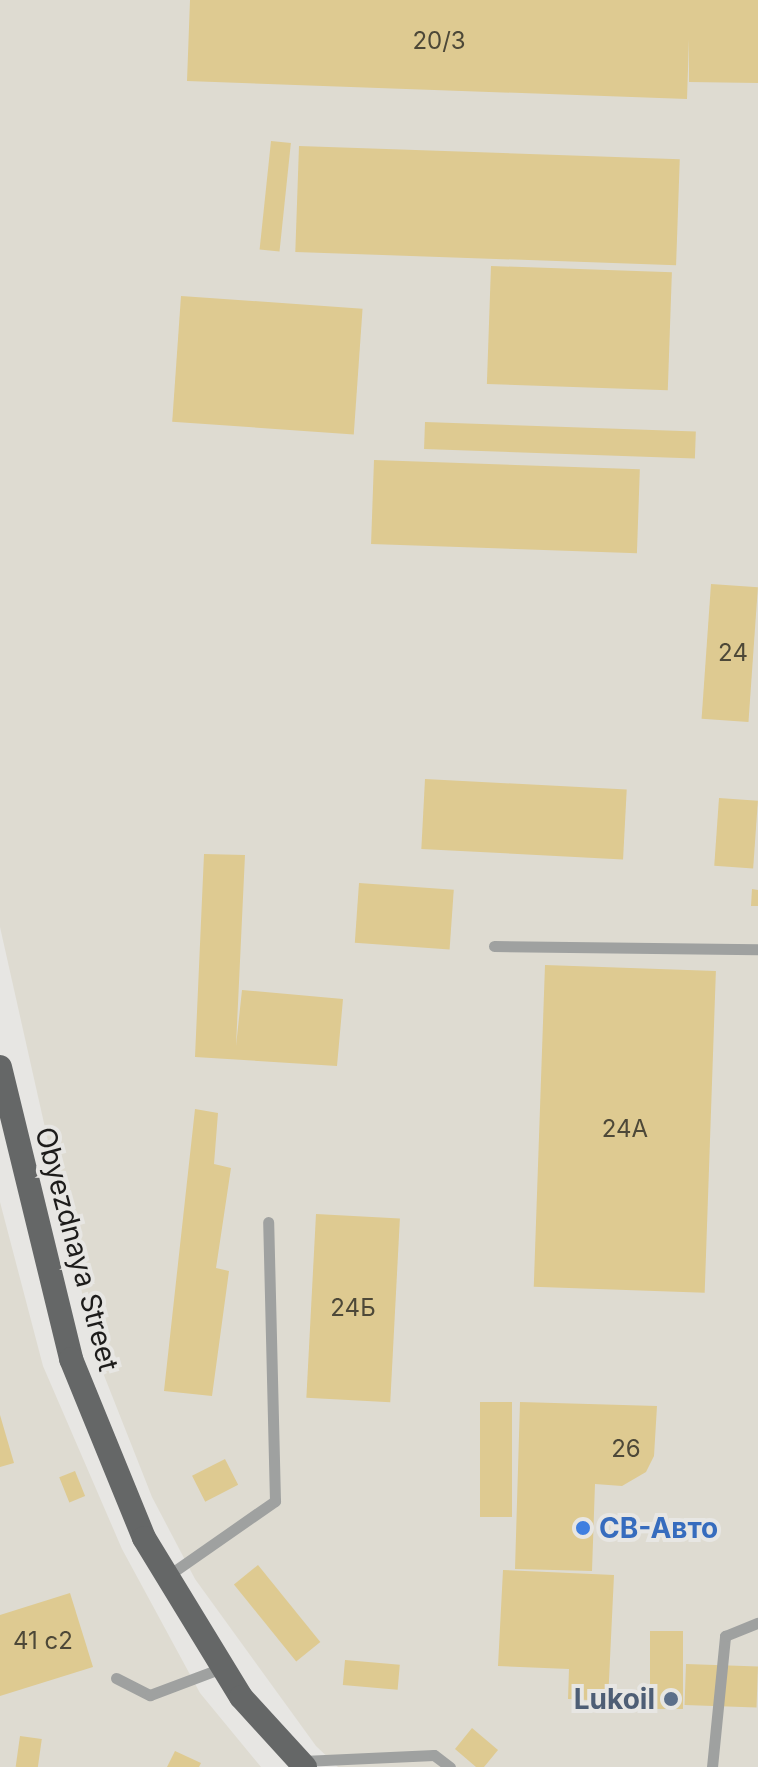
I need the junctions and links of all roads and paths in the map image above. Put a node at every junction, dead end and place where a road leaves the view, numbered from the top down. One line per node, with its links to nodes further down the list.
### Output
1 (494, 946): 2 (lane)
2 (758, 949)
3 (0, 1067): 5 (main road, Obyezdnaya Street)
4 (268, 1222): 5 (lane)
5 (166, 1577): 7 (main road, Obyezdnaya Street)
6 (758, 1623): 11 (lane)
7 (222, 1668): 8 (lane); 9 (main road, Obyezdnaya Street)
8 (116, 1678)
9 (302, 1764): 10 (lane)
10 (450, 1767)
11 (712, 1767)

